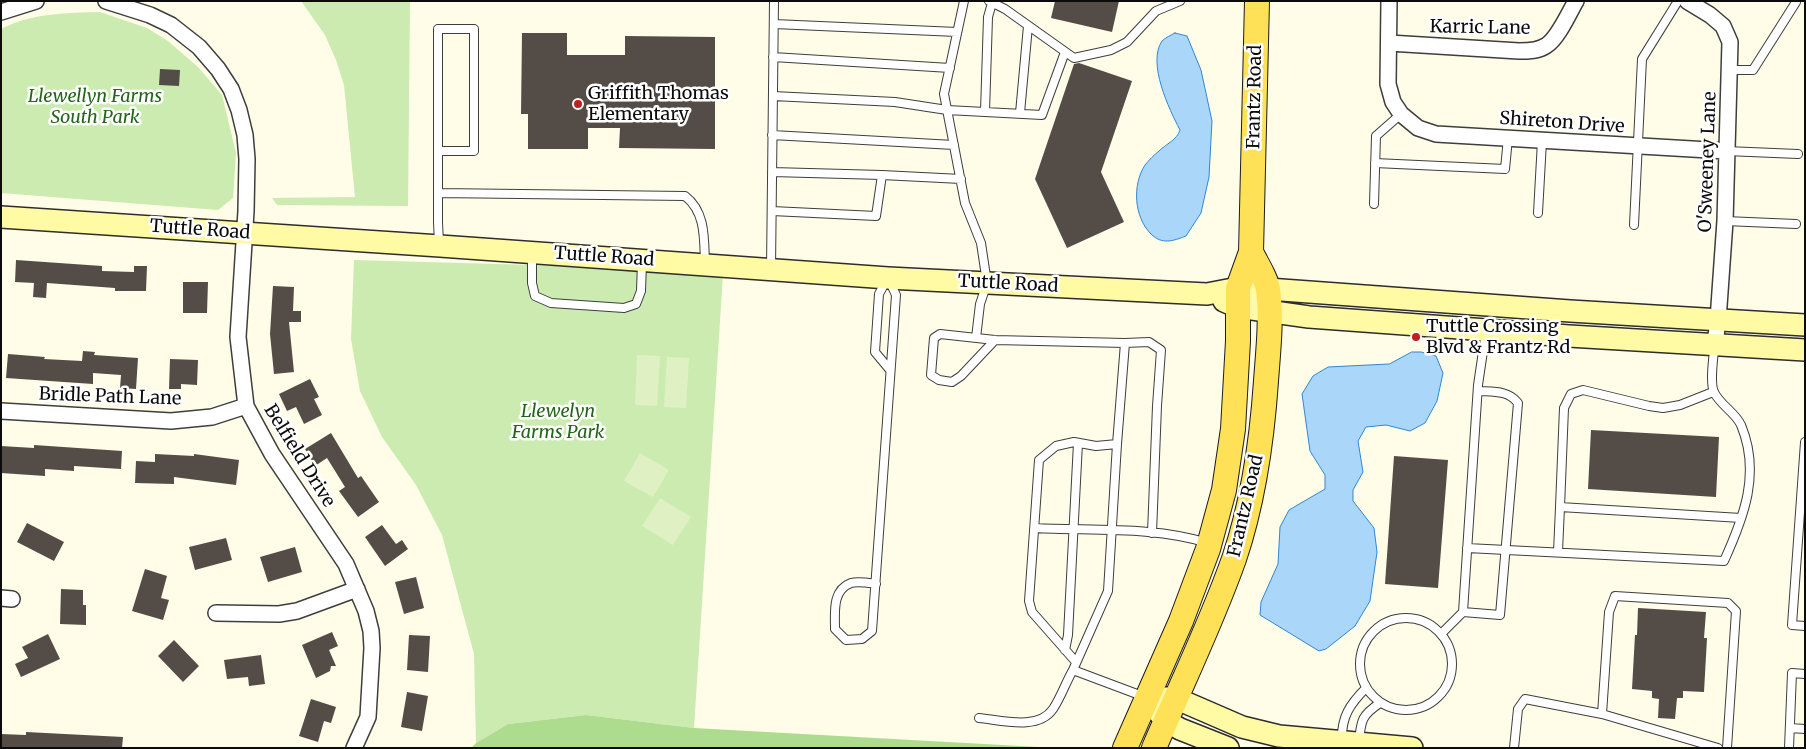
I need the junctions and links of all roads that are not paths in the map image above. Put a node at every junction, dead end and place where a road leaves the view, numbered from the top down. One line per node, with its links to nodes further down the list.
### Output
1 (36, 1): 13 (street)
2 (106, 1): 47 (street, Belfield Drive)
3 (774, 1): 14 (lane)
4 (964, 1): 16 (lane)
5 (1180, 1): 18 (lane)
6 (1256, 1): 50 (main road, Frantz Road)
7 (1390, 1): 17 (street)
8 (1576, 1): 17 (street, Karric Lane)
9 (1678, 1): 31 (lane)
10 (1687, 1): 21 (street, O'Sweeney Lane)
11 (990, 2): 15 (lane); 24 (lane)
12 (1796, 2): 21 (lane)
13 (1, 12)
14 (774, 24): 16 (lane); 19 (lane)
15 (1028, 26): 18 (lane); 25 (lane)
16 (957, 32): 20 (lane)
17 (1389, 43): 26 (street)
18 (1065, 52): 25 (lane)
19 (773, 57): 20 (lane); 22 (lane)
20 (950, 68): 23 (lane)
21 (1730, 70): 33 (street, O'Sweeney Lane)
22 (773, 96): 23 (lane); 27 (lane)
23 (947, 110): 24 (lane); 30 (lane)
24 (985, 112): 25 (lane)
25 (1020, 113)
26 (1401, 114): 28 (street, Shireton Drive); 35 (lane)
27 (772, 135): 30 (lane); 36 (lane)
28 (1508, 138): 29 (street, Shireton Drive); 35 (lane)
29 (1542, 141): 31 (street, Shireton Drive); 42 (lane)
30 (954, 144): 38 (lane)
31 (1638, 147): 33 (street, Shireton Drive); 46 (lane)
32 (438, 151): 32 (lane); 39 (lane)
33 (1726, 151): 34 (lane); 44 (street, O'Sweeney Lane)
34 (1798, 154)
35 (1375, 163): 40 (lane)
36 (772, 172): 37 (lane); 41 (lane)
37 (882, 175): 38 (lane); 41 (lane)
38 (960, 179): 55 (lane)
39 (438, 193): 48 (lane); 52 (lane)
40 (1374, 204)
41 (772, 211): 53 (lane)
42 (1538, 213)
43 (1, 217): 47 (main road, Tuttle Road)
44 (1725, 220): 45 (lane); 58 (street, O'Sweeney Lane)
45 (1796, 224)
46 (1634, 225)
47 (244, 233): 48 (main road, Tuttle Road); 69 (street, Belfield Drive)
48 (440, 246): 49 (main road, Tuttle Road)
49 (532, 252): 51 (main road, Tuttle Road); 51 (lane)
50 (1251, 252): 56 (main road, Frantz Road); 57 (main road, Frantz Road)
51 (643, 260): 52 (main road, Tuttle Road)
52 (705, 264): 53 (main road, Tuttle Road)
53 (771, 269): 54 (main road, Tuttle Road)
54 (888, 278): 55 (main road, Tuttle Road); 66 (lane); 66 (lane)
55 (987, 283): 57 (main road, Tuttle Road); 61 (lane)
56 (1268, 288): 57 (main road, Frantz Road); 58 (main road)
57 (1248, 304): 60 (main road, Tuttle Road); 82 (main road, Frantz Road); 100 (main road, Frantz Road)
58 (1718, 320): 59 (main road); 64 (street, O'Sweeney Lane)
59 (1805, 325)
60 (1486, 330): 64 (main road, Tuttle Road); 67 (lane)
61 (976, 338): 62 (lane); 62 (lane)
62 (995, 340): 63 (lane)
63 (1125, 343): 73 (lane); 81 (lane)
64 (1715, 344): 65 (main road, Tuttle Road); 68 (lane)
65 (1805, 350)
66 (890, 370): 87 (lane)
67 (1478, 391): 83 (lane); 84 (lane)
68 (1713, 392): 75 (lane); 77 (lane)
69 (246, 406): 70 (street, Bridle Path Lane); 88 (street, Belfield Drive)
70 (1, 411)
71 (1805, 442): 74 (lane)
72 (1078, 443): 73 (lane); 78 (lane); 79 (lane)
73 (1117, 444): 80 (lane)
74 (1804, 477): 76 (lane)
75 (1560, 507): 77 (lane); 85 (lane)
76 (1802, 515): 86 (lane)
77 (1742, 518): 85 (lane)
78 (1034, 528): 79 (lane); 95 (lane)
79 (1074, 530): 80 (lane); 95 (lane)
80 (1112, 531): 81 (lane); 96 (lane)
81 (1152, 533): 82 (lane)
82 (1210, 543): 99 (main road, Frantz Road)
83 (1467, 548): 84 (lane); 91 (lane)
84 (1507, 549): 85 (lane); 91 (lane)
85 (1558, 552)
86 (1801, 554): 89 (lane)
87 (876, 584): 87 (lane)
88 (357, 589): 92 (street); 108 (street, Belfield Drive)
89 (1795, 590): 90 (lane); 93 (lane)
90 (1805, 591)
91 (1463, 612): 94 (lane)
92 (216, 613)
93 (1805, 626)
94 (1441, 634): 98 (lane); 101 (lane)
95 (1065, 650): 96 (lane)
96 (1075, 666): 99 (lane); 103 (lane)
97 (1805, 674): 105 (lane)
98 (1366, 688): 101 (lane); 107 (lane)
99 (1147, 698): 100 (main road); 104 (main road); 109 (main road, Frantz Road)
100 (1175, 698): 104 (main road, Frantz Road); 107 (main road)
101 (1380, 703): 107 (lane)
102 (1602, 714): 113 (lane); 114 (lane); 115 (lane)
103 (979, 718)
104 (1166, 721): 110 (main road, Frantz Road); 111 (main road)
105 (1790, 728): 106 (lane); 116 (lane)
106 (1805, 729)
107 (1350, 745): 112 (main road)
108 (354, 748)
109 (1125, 748)
110 (1154, 748)
111 (1228, 748)
112 (1412, 748)
113 (1514, 748)
114 (1718, 748)
115 (1727, 748)
116 (1789, 748)

